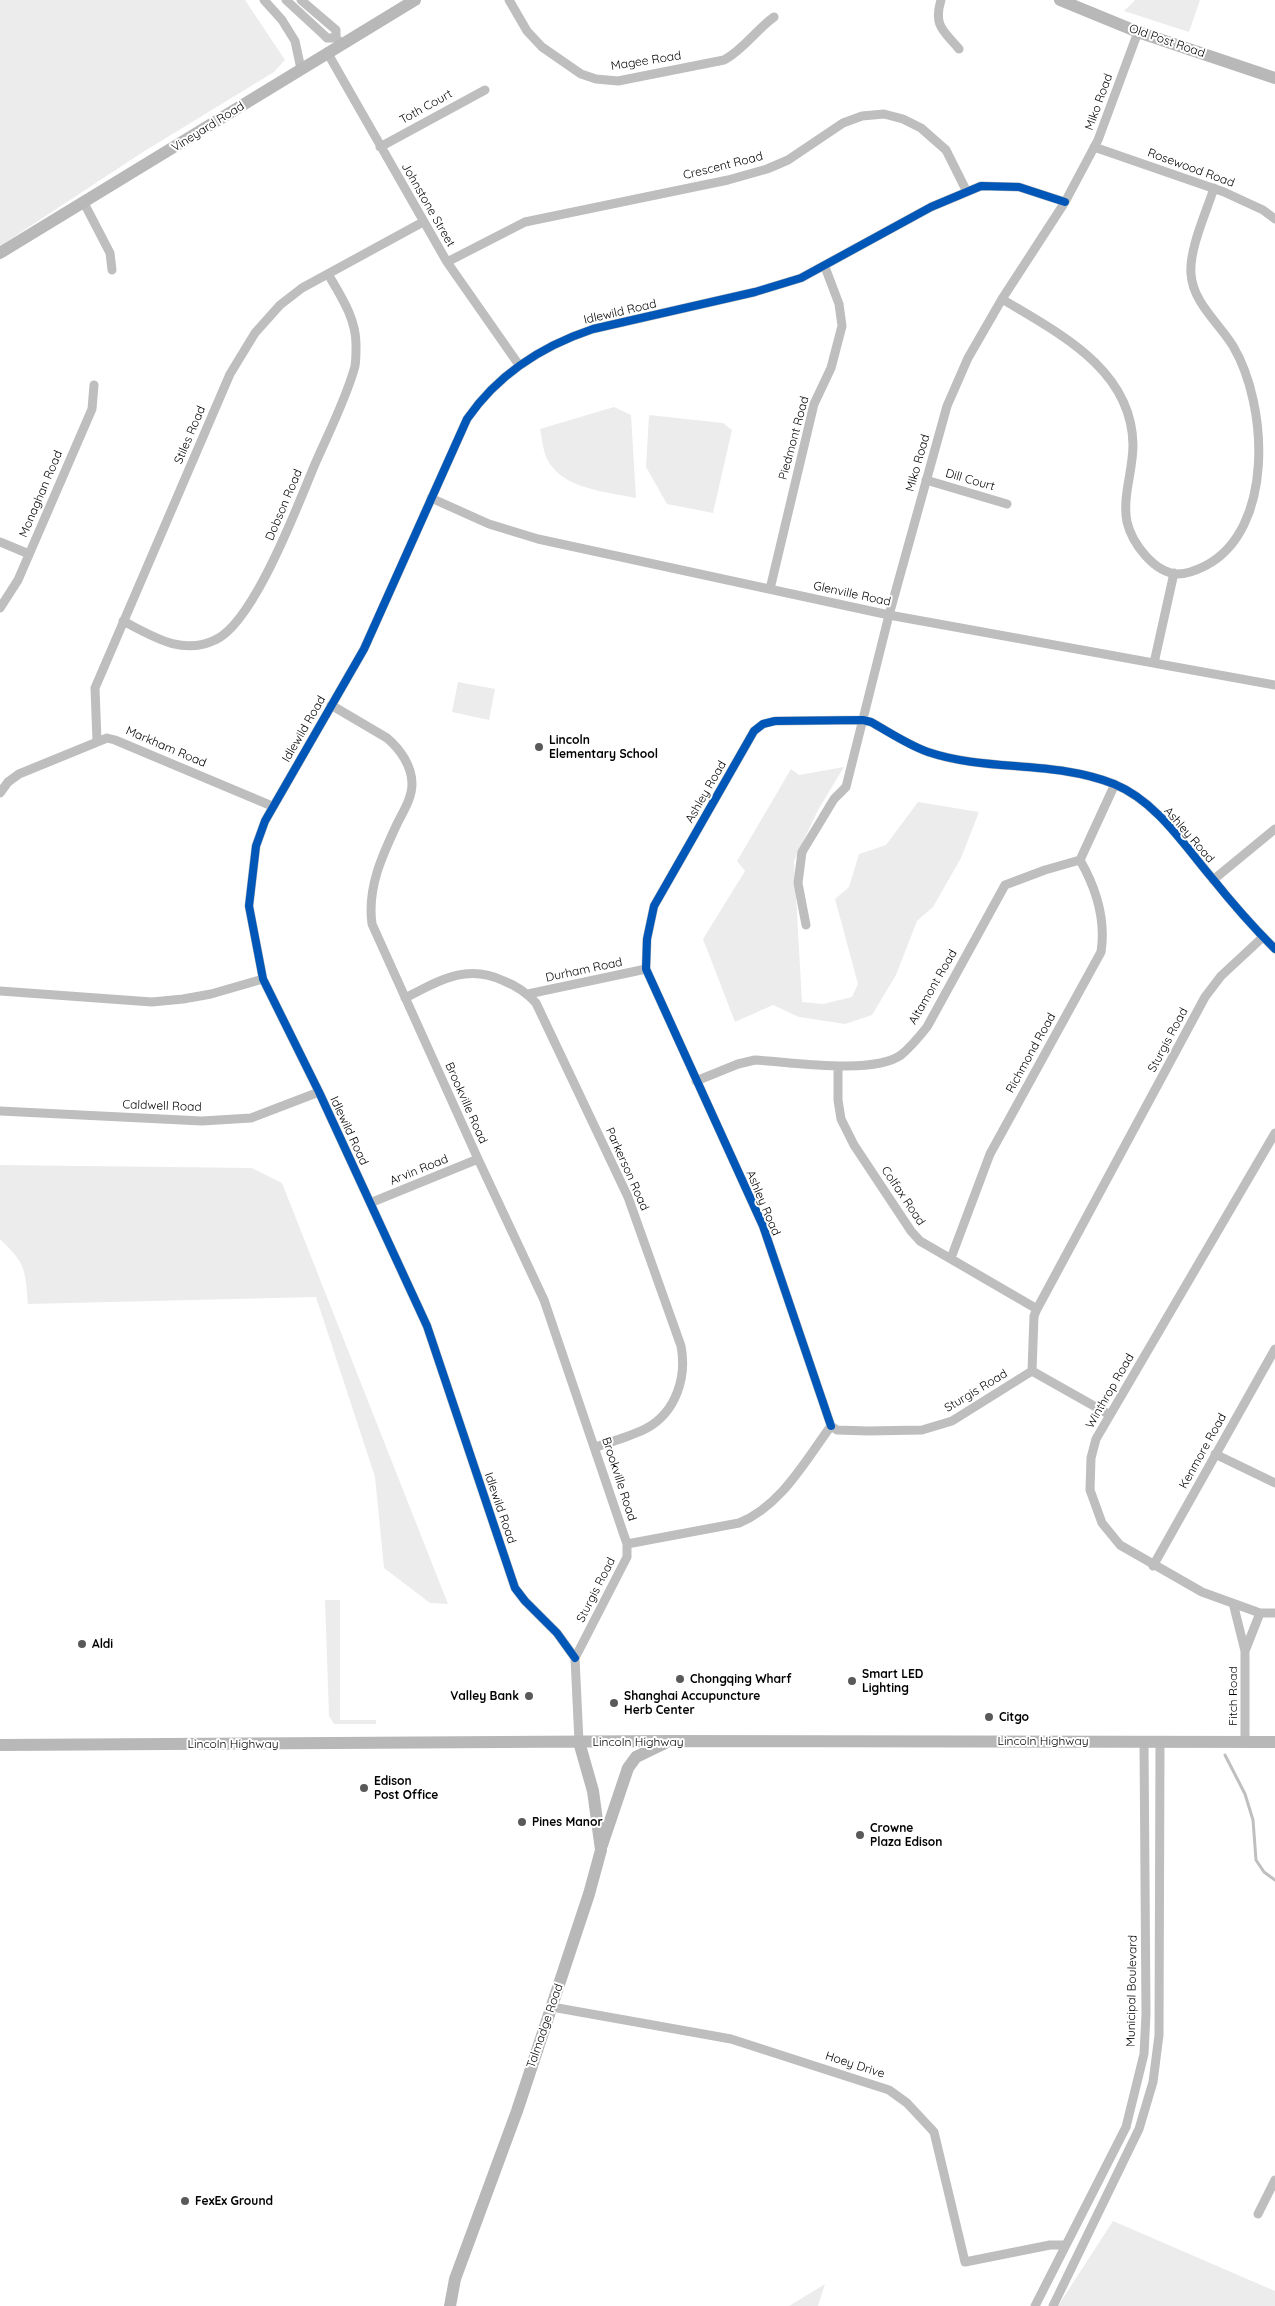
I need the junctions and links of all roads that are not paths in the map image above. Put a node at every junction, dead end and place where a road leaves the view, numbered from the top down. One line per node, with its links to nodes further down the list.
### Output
1 (264, 0): 13 (street)
2 (286, 0): 10 (street)
3 (301, 0): 10 (street)
4 (416, 0): 10 (street, Vineyard Road)
5 (509, 0): 8 (street, Magee Road)
6 (941, 0): 11 (street)
7 (1060, 0): 9 (street, Old Post Road)
8 (774, 17)
9 (1138, 32): 14 (street, Old Post Road); 17 (street, Miko Road)
10 (339, 41): 12 (street, Vineyard Road)
11 (960, 49)
12 (327, 52): 13 (street, Vineyard Road); 16 (street, Johnstone Street)
13 (301, 69): 21 (street, Vineyard Road)
14 (1275, 78)
15 (485, 90): 16 (street, Toth Court)
16 (380, 147): 23 (street, Johnstone Street)
17 (1094, 147): 18 (street, Rosewood Road); 20 (street, Miko Road)
18 (1214, 188): 22 (street, Rosewood Road); 37 (street)
19 (967, 192): 20 (street, Idlewild Road); 25 (street, Crescent Road); 26 (street, Idlewild Road)
20 (1065, 202): 29 (street, Miko Road)
21 (84, 203): 24 (street, Vineyard Road); 27 (street)
22 (1275, 219)
23 (423, 222): 25 (street, Johnstone Street); 28 (street, Stiles Road)
24 (0, 253)
25 (447, 262): 30 (street, Johnstone Street)
26 (825, 267): 30 (street, Idlewild Road); 38 (street, Piedmont Road)
27 (112, 270)
28 (328, 274): 41 (street, Stiles Road); 41 (street, Dobson Road)
29 (1002, 299): 32 (street, Miko Road); 37 (street)
30 (519, 365): 33 (street, Idlewild Road)
31 (94, 385): 36 (street, Monaghan Road)
32 (926, 480): 34 (street, Dill Court); 40 (street, Miko Road)
33 (431, 498): 38 (street, Glenville Road); 44 (street, Idlewild Road)
34 (1007, 504)
35 (0, 542): 36 (street)
36 (29, 554): 39 (street, Monaghan Road)
37 (1174, 573): 42 (street)
38 (770, 589): 40 (street, Glenville Road)
39 (0, 608)
40 (889, 615): 42 (street, Glenville Road); 45 (street, Miko Road)
41 (123, 621): 46 (street, Stiles Road)
42 (1154, 663): 43 (street, Glenville Road)
43 (1275, 684)
44 (330, 705): 50 (street, Idlewild Road); 61 (street, Brookville Road)
45 (863, 720): 48 (street, Ashley Road); 54 (street, Miko Road); 57 (street, Ashley Road)
46 (97, 741): 47 (street, Markham Road); 50 (street, Markham Road)
47 (4, 781): 49 (street, Markham Road)
48 (1115, 784): 52 (street); 53 (street, Ashley Road)
49 (0, 792)
50 (272, 806): 58 (street, Idlewild Road)
51 (1275, 829): 53 (street)
52 (1080, 860): 62 (street, Altamont Road); 69 (street, Richmond Road)
53 (1213, 880): 55 (street, Ashley Road)
54 (806, 926)
55 (1263, 937): 56 (street, Ashley Road); 70 (street, Sturgis Road)
56 (1275, 949)
57 (646, 969): 60 (street, Durham Road); 63 (street, Ashley Road)
58 (263, 979): 59 (street); 64 (street, Idlewild Road)
59 (0, 991)
60 (528, 994): 61 (street, Parkerson Road); 75 (street, Parkerson Road)
61 (405, 998): 67 (street, Brookville Road)
62 (838, 1066): 63 (street, Altamont Road); 69 (street, Colfax Road)
63 (696, 1081): 74 (street, Ashley Road)
64 (319, 1092): 65 (street, Caldwell Road); 68 (street, Idlewild Road)
65 (0, 1111)
66 (1275, 1133): 73 (street, Winthrop Road)
67 (478, 1159): 68 (street, Arvin Road); 75 (street, Brookville Road)
68 (370, 1203): 84 (street, Idlewild Road)
69 (951, 1258): 70 (street, Colfax Road)
70 (1037, 1309): 72 (street, Sturgis Road)
71 (1275, 1349): 76 (street, Kenmore Road)
72 (1032, 1371): 73 (street); 74 (street, Sturgis Road)
73 (1110, 1415): 79 (street, Winthrop Road)
74 (831, 1426): 78 (street)
75 (596, 1447): 78 (street, Brookville Road)
76 (1215, 1454): 77 (street); 79 (street, Kenmore Road)
77 (1275, 1483)
78 (627, 1544): 84 (street, Sturgis Road)
79 (1153, 1566): 80 (street, Winthrop Road)
80 (1232, 1603): 81 (street, Winthrop Road); 83 (street, Fitch Road)
81 (1260, 1613): 82 (street, Winthrop Road); 83 (street, Fitch Road)
82 (1275, 1613)
83 (1245, 1651): 88 (street, Fitch Road)
84 (575, 1658): 86 (street)
85 (669, 1741): 86 (street, Lincoln Highway); 87 (street, Lincoln Highway); 92 (street)
86 (579, 1742): 91 (street, Lincoln Highway); 92 (street, Talmadge Road)
87 (1144, 1742): 90 (street, Lincoln Highway); 96 (street, Municipal Boulevard)
88 (1245, 1742): 89 (street, Lincoln Highway); 90 (street, Lincoln Highway)
89 (1275, 1742)
90 (1160, 1743): 99 (street)
91 (0, 1746)
92 (600, 1850): 93 (street, Talmadge Road)
93 (552, 2007): 96 (street, Hoey Drive); 97 (street, Talmadge Road)
94 (1275, 2180): 95 (street)
95 (1258, 2214)
96 (1066, 2245): 98 (street, Municipal Boulevard)
97 (450, 2306)
98 (1035, 2306)
99 (1053, 2306)

